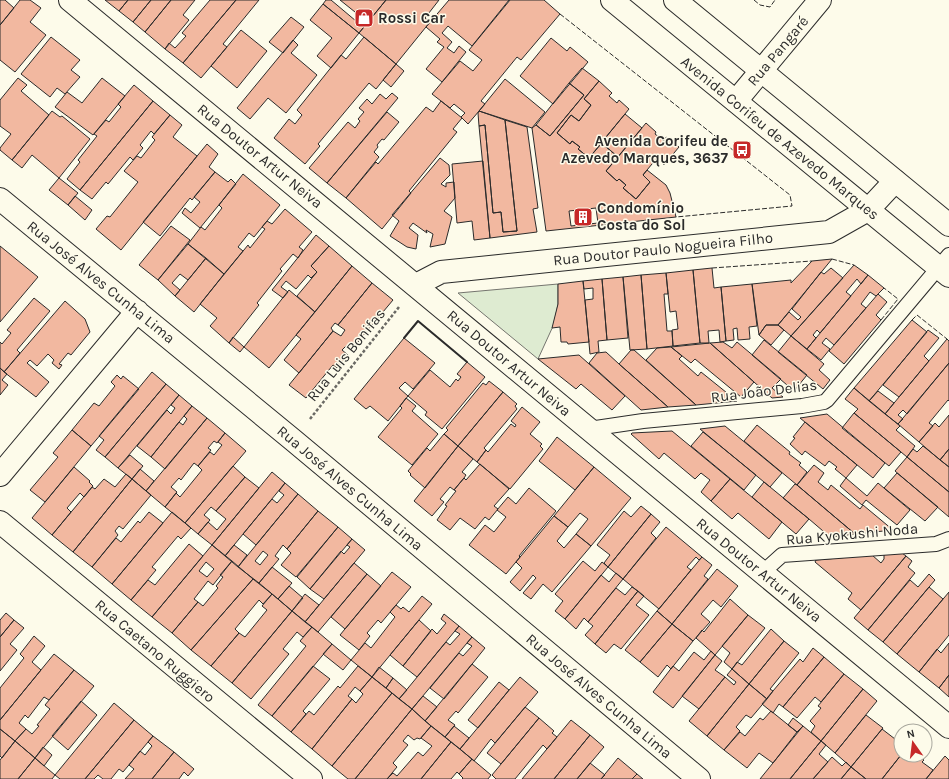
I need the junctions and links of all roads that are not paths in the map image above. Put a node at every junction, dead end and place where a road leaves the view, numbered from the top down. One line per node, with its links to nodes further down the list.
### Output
1 (70, 0): 12 (street, Rua Doutor Artur Neiva)
2 (612, 0): 6 (street, Avenida Corifeu de Azevedo Marques)
3 (675, 0): 5 (street)
4 (820, 0): 5 (street, Rua Pangaré)
5 (761, 71): 6 (street, Rua Pangaré); 7 (street)
6 (736, 102): 9 (street, Avenida Corifeu de Azevedo Marques)
7 (895, 181): 9 (street, Rua Doutor Paulo Nogueira Filho); 10 (street)
8 (0, 199): 13 (street, Rua José Alves Cunha Lima)
9 (868, 210): 11 (street, Avenida Corifeu de Azevedo Marques); 12 (street, Rua Doutor Paulo Nogueira Filho)
10 (949, 225)
11 (945, 266): 14 (lane, Rua João Delias)
12 (416, 285): 14 (street, Rua Doutor Artur Neiva)
13 (137, 311): 15 (street); 21 (street, Rua José Alves Cunha Lima)
14 (589, 429): 18 (street, Rua Doutor Artur Neiva)
15 (0, 475)
16 (0, 522): 20 (street, Rua Caetano Ruggiero)
17 (949, 539): 18 (lane, Rua Kyokushi Noda)
18 (762, 573): 19 (street, Rua Doutor Artur Neiva)
19 (949, 727)
20 (311, 779)
21 (699, 779)

